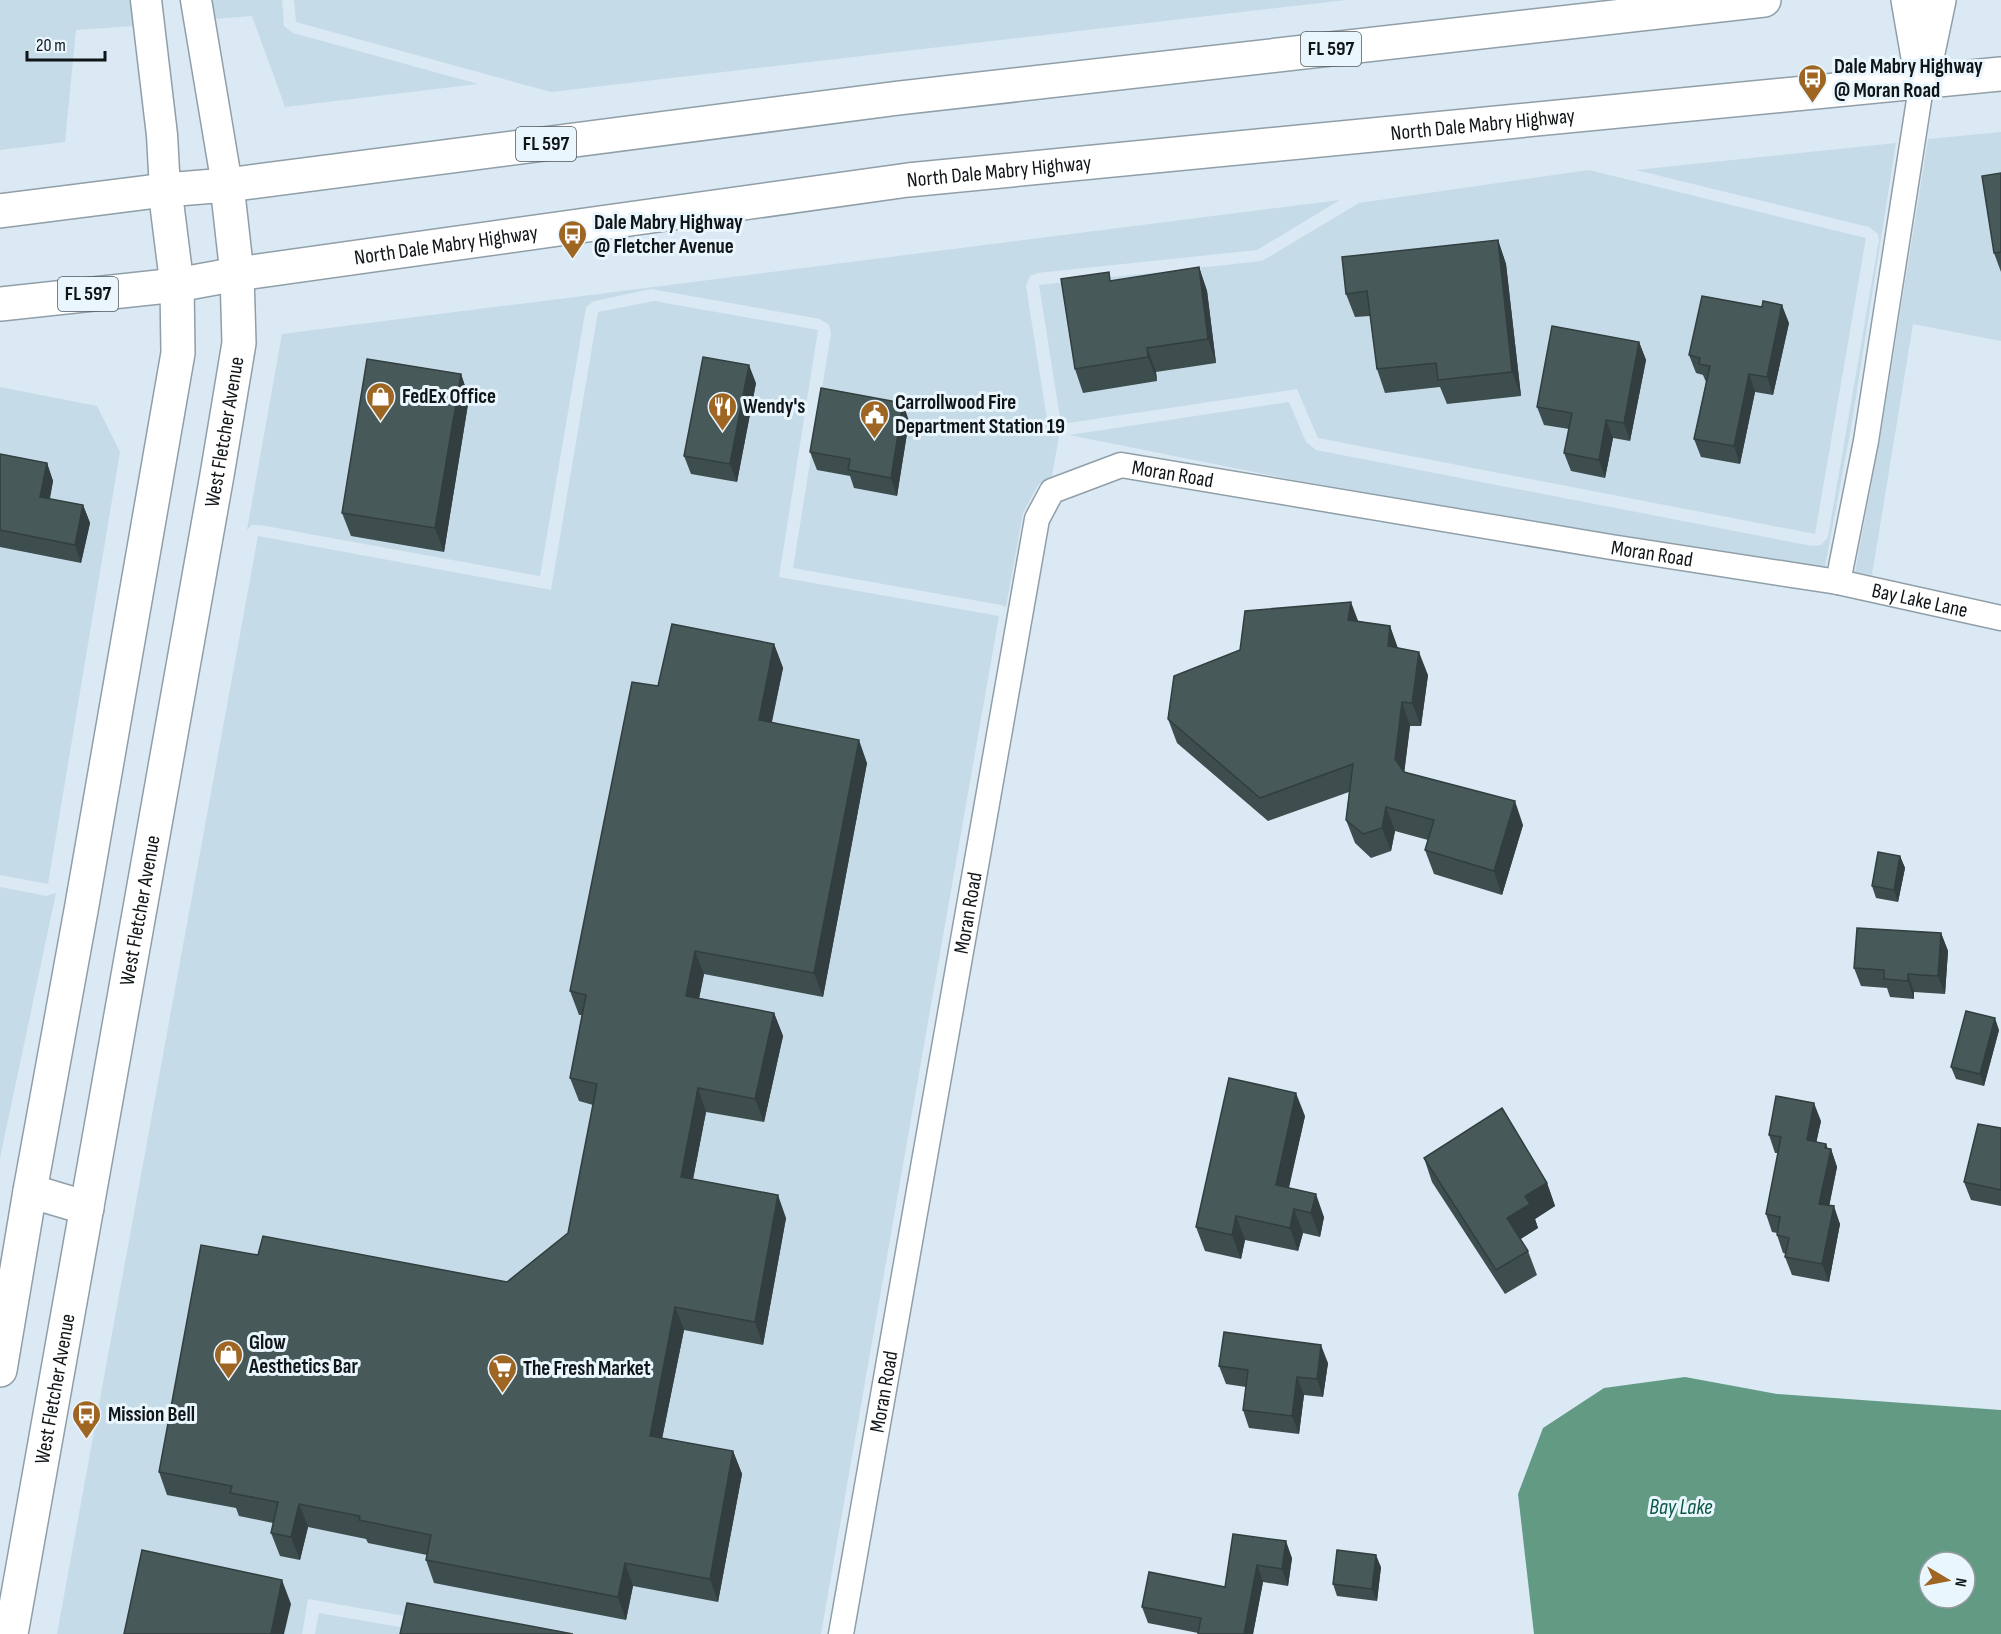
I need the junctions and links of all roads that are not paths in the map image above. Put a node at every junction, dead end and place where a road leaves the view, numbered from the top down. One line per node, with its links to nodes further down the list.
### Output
1 (146, 0): 9 (street)
2 (195, 0): 8 (street)
3 (1764, 0): 8 (main road, FL 597)
4 (1908, 0): 7 (main road)
5 (1939, 0): 7 (main road)
6 (2001, 74): 7 (main road, North Dale Mabry Highway / FL 597)
7 (1922, 81): 11 (main road, North Dale Mabry Highway / FL 597); 14 (street)
8 (227, 185): 9 (main road, FL 597); 11 (main road, West Fletcher Avenue)
9 (165, 190): 10 (main road, FL 597); 12 (main road)
10 (0, 211)
11 (237, 274): 12 (main road, North Dale Mabry Highway / FL 597); 17 (main road, West Fletcher Avenue)
12 (177, 285): 13 (main road, North Dale Mabry Highway / FL 597); 16 (main road)
13 (0, 304)
14 (1838, 582): 15 (street, Bay Lake Lane); 20 (street, Moran Road)
15 (2001, 618)
16 (30, 1191): 17 (main road); 18 (main road)
17 (87, 1208): 19 (main road, West Fletcher Avenue)
18 (0, 1370)
19 (11, 1634)
20 (841, 1634)

